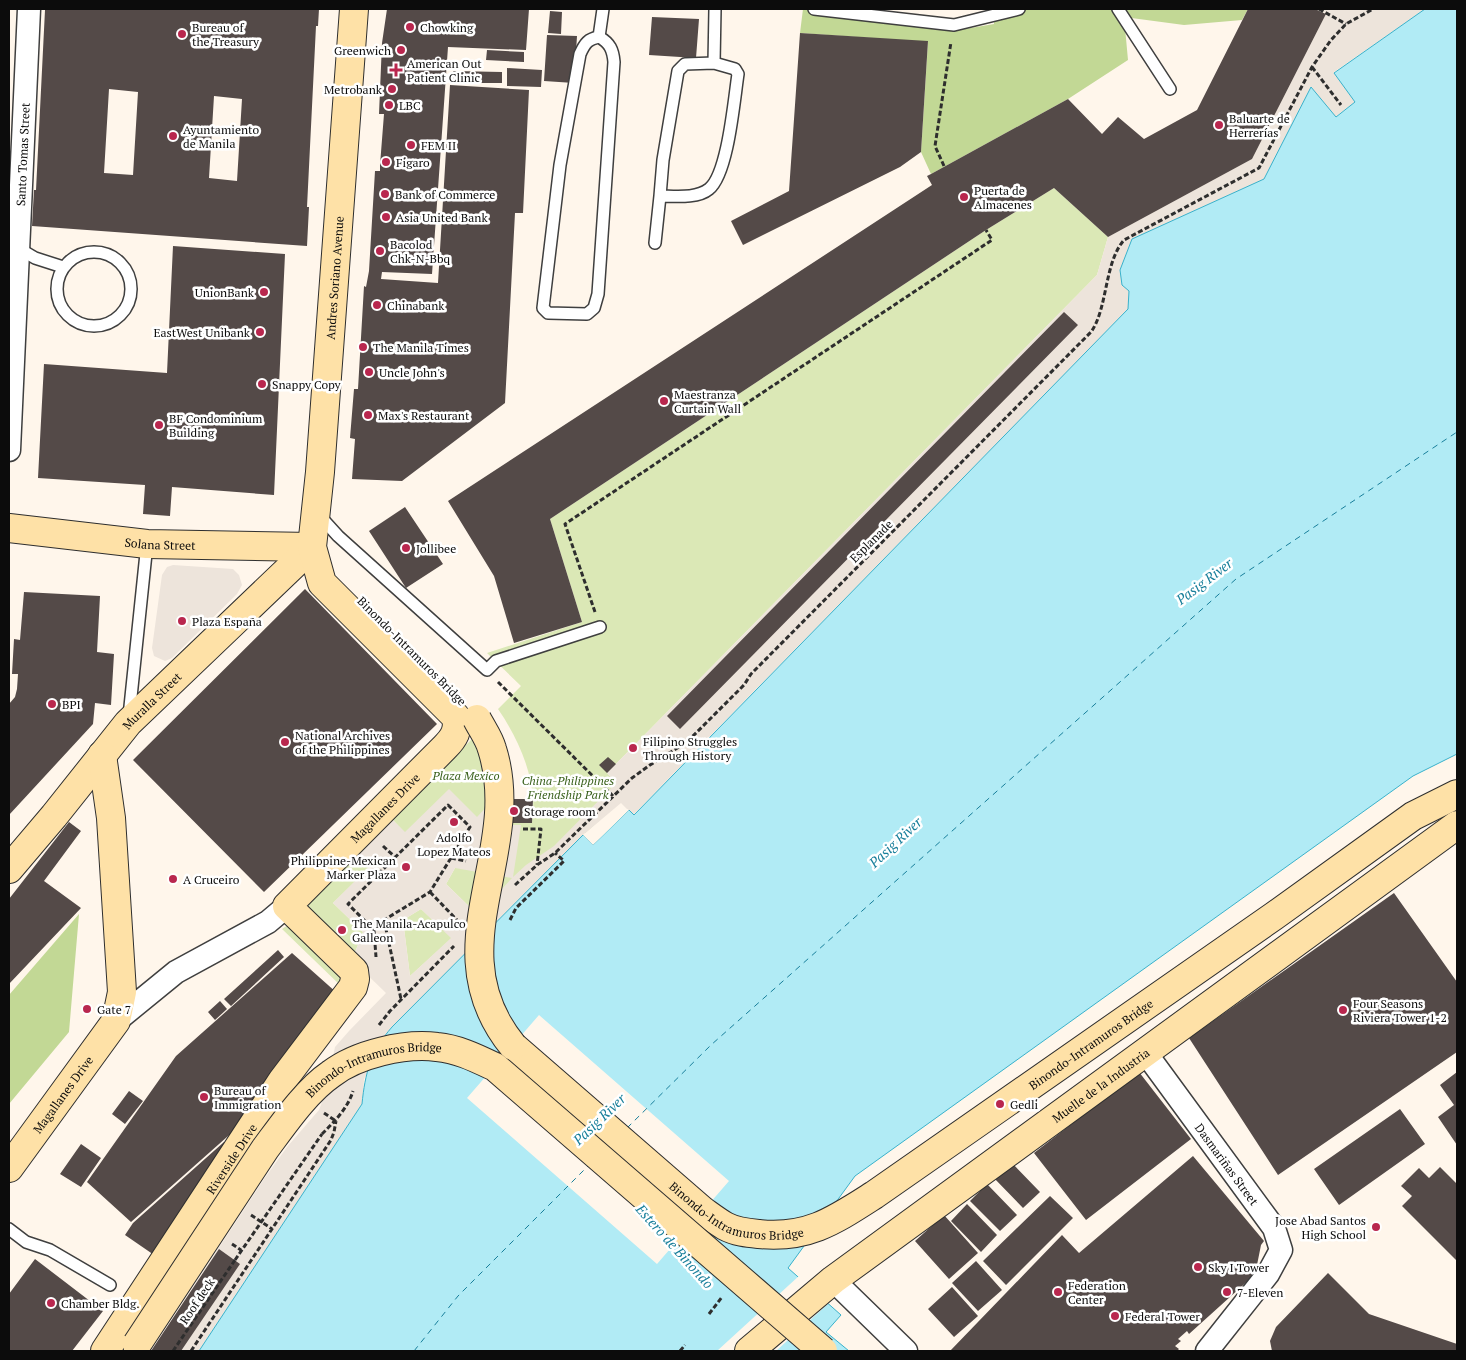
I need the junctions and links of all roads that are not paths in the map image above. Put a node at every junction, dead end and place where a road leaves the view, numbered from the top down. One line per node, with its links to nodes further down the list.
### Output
1 (28, 9): 13 (street, Santo Tomas Street)
2 (354, 9): 16 (street, Andres Soriano Avenue)
3 (603, 9): 8 (lane)
4 (715, 9): 9 (lane)
5 (814, 9): 6 (lane)
6 (1019, 9)
7 (1118, 9): 10 (lane)
8 (599, 37): 8 (lane)
9 (714, 63): 11 (lane); 11 (lane)
10 (1170, 89)
11 (660, 196): 12 (lane)
12 (655, 242)
13 (14, 248): 14 (lane); 15 (street, Santo Tomas Street)
14 (63, 267): 14 (lane)
15 (9, 450)
16 (316, 512): 19 (street, Andres Soriano Avenue); 20 (lane)
17 (9, 528): 18 (street, Solana Street)
18 (147, 544): 19 (street, Solana Street); 21 (lane)
19 (312, 547): 21 (street, Muralla Street); 23 (street, Binondo-Intramuros Bridge, bridge); 26 (street, Magallanes Drive)
20 (600, 627)
21 (128, 723): 22 (street, Muralla Street)
22 (102, 755): 25 (street, Muralla Street); 27 (street, Magallanes Drive)
23 (1457, 794)
24 (1457, 825): 28 (street, Muelle de la Industria)
25 (9, 869)
26 (287, 906): 27 (street, Magallanes Drive); 34 (street, Riverside Drive)
27 (116, 1021): 29 (street, Magallanes Drive)
28 (1145, 1052): 32 (street, Muelle de la Industria); 38 (street, Dasmariñas Street)
29 (9, 1168)
30 (9, 1229): 31 (lane)
31 (110, 1285)
32 (823, 1288): 35 (street, Muelle de la Industria); 37 (street)
33 (134, 1348): 36 (street, Binondo-Intramuros Bridge, bridge)
34 (105, 1351)
35 (749, 1351)
36 (822, 1351)
37 (906, 1351)
38 (1208, 1351)

